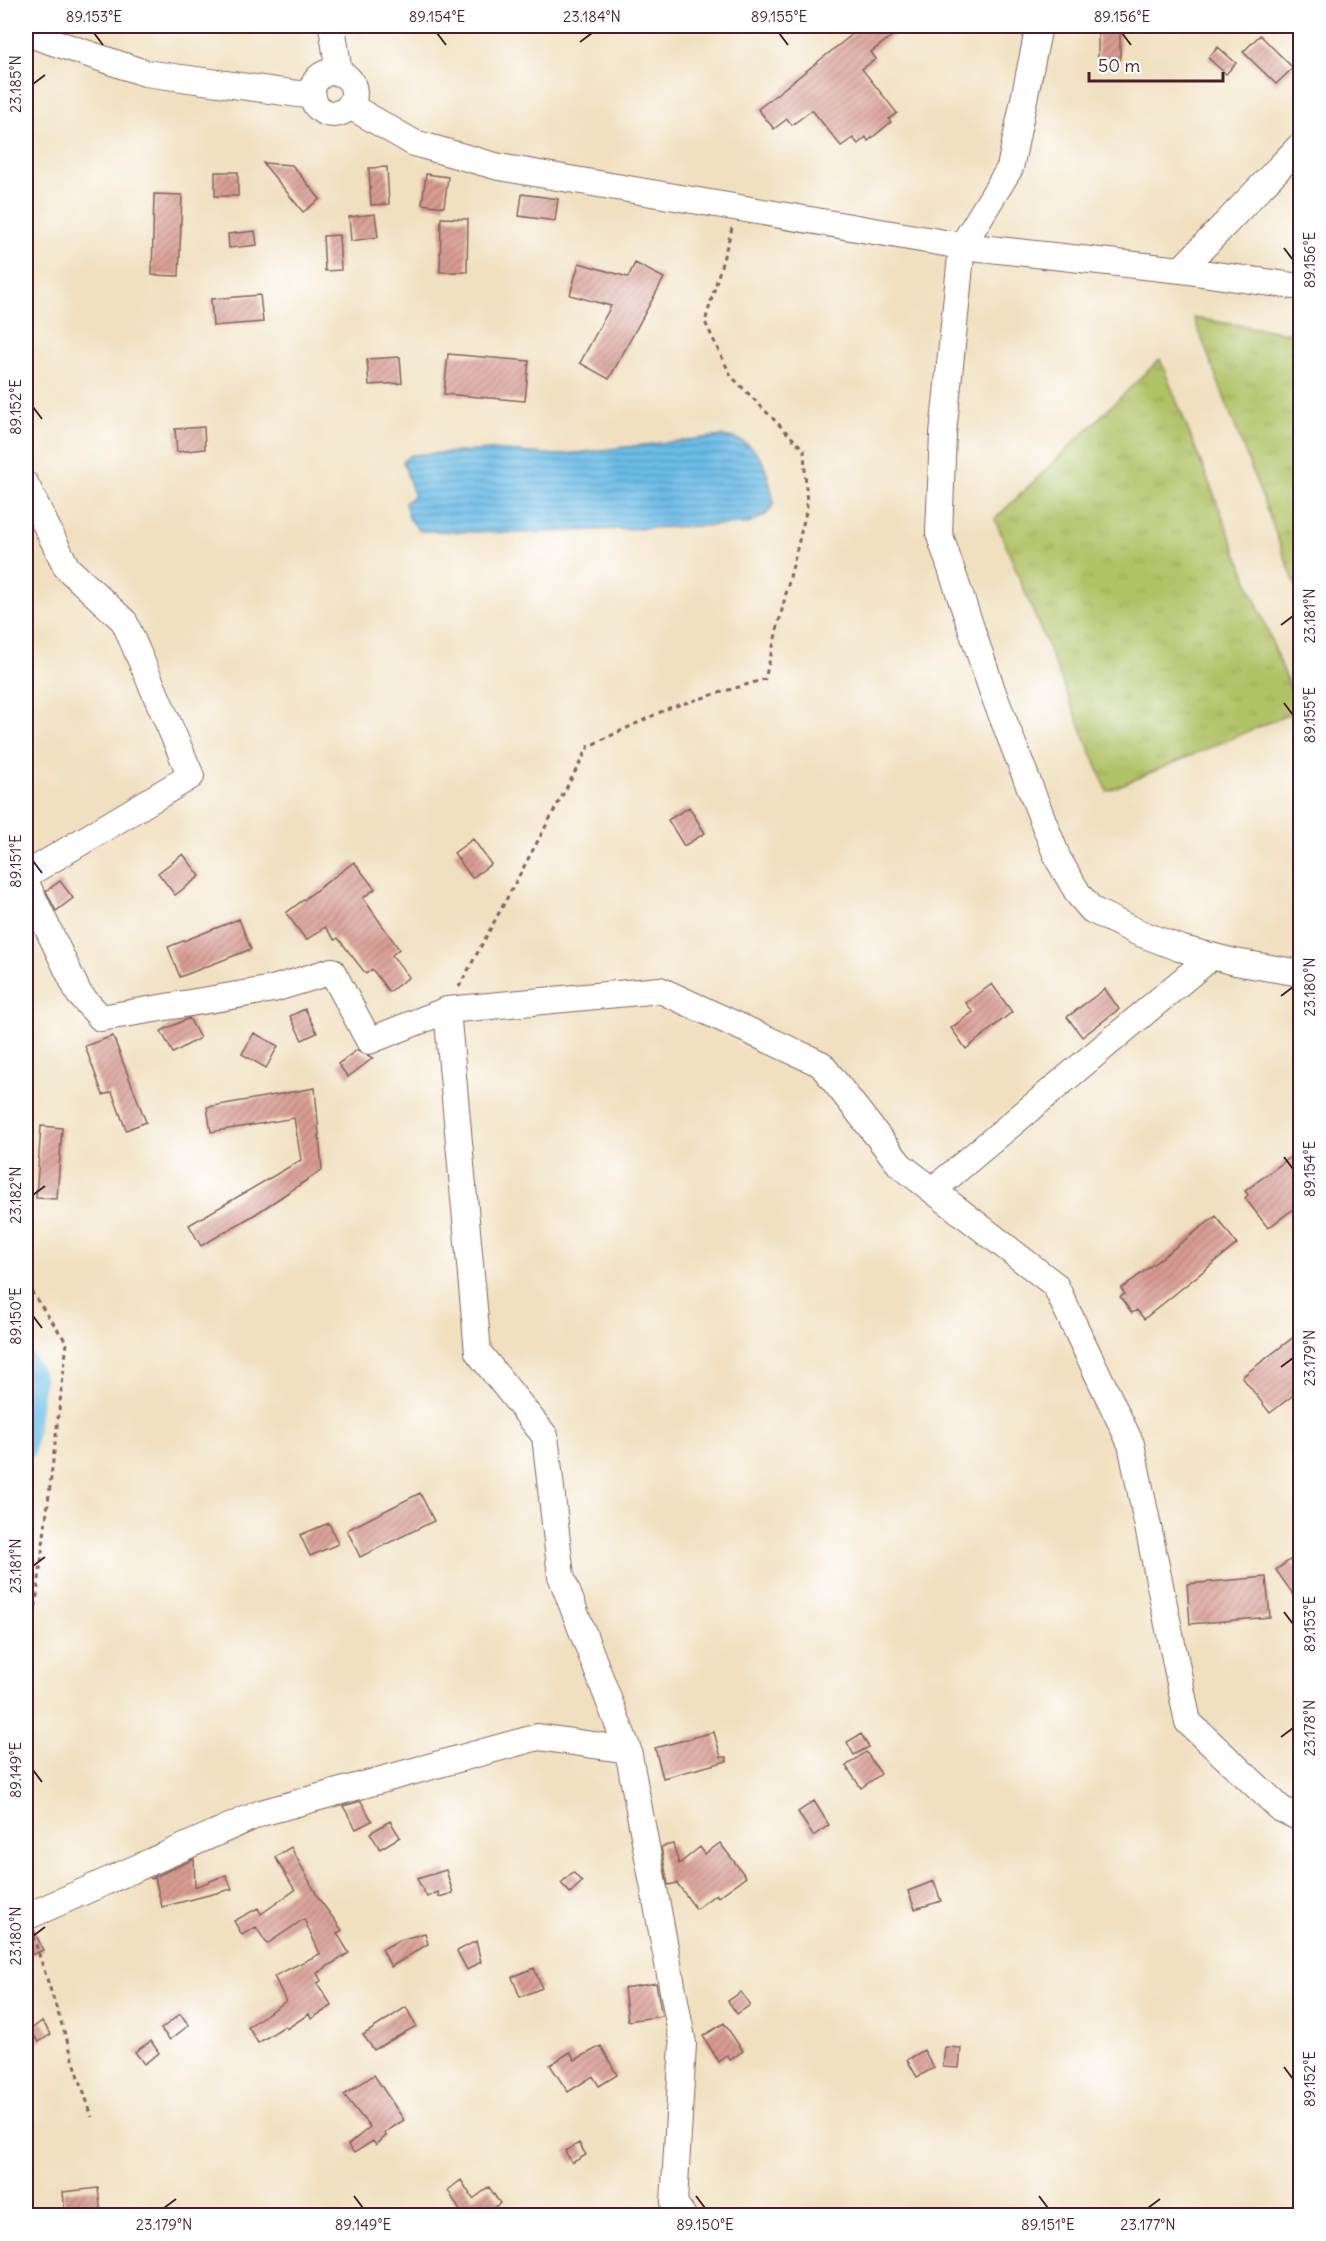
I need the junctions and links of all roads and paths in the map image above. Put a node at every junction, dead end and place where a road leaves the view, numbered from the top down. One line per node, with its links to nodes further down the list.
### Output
1 (332, 26): 4 (street)
2 (1039, 26): 9 (street)
3 (26, 33): 5 (street)
4 (339, 73): 5 (street); 6 (street)
5 (313, 96): 6 (street)
6 (350, 106): 8 (street)
7 (1300, 146): 10 (street)
8 (738, 208): 9 (street); 17 (path)
9 (962, 246): 10 (street); 15 (street)
10 (1181, 270): 11 (street)
11 (1300, 287)
12 (26, 485): 13 (street)
13 (26, 875)
14 (26, 883): 17 (street)
15 (1212, 956): 16 (street); 18 (street)
16 (1300, 973)
17 (447, 1010): 18 (street); 21 (street)
18 (933, 1190): 22 (street)
19 (26, 1284): 20 (path)
20 (26, 1642)
21 (628, 1750): 23 (street); 25 (street)
22 (1300, 1818)
23 (27, 1917): 24 (path)
24 (92, 2117)
25 (683, 2216)

